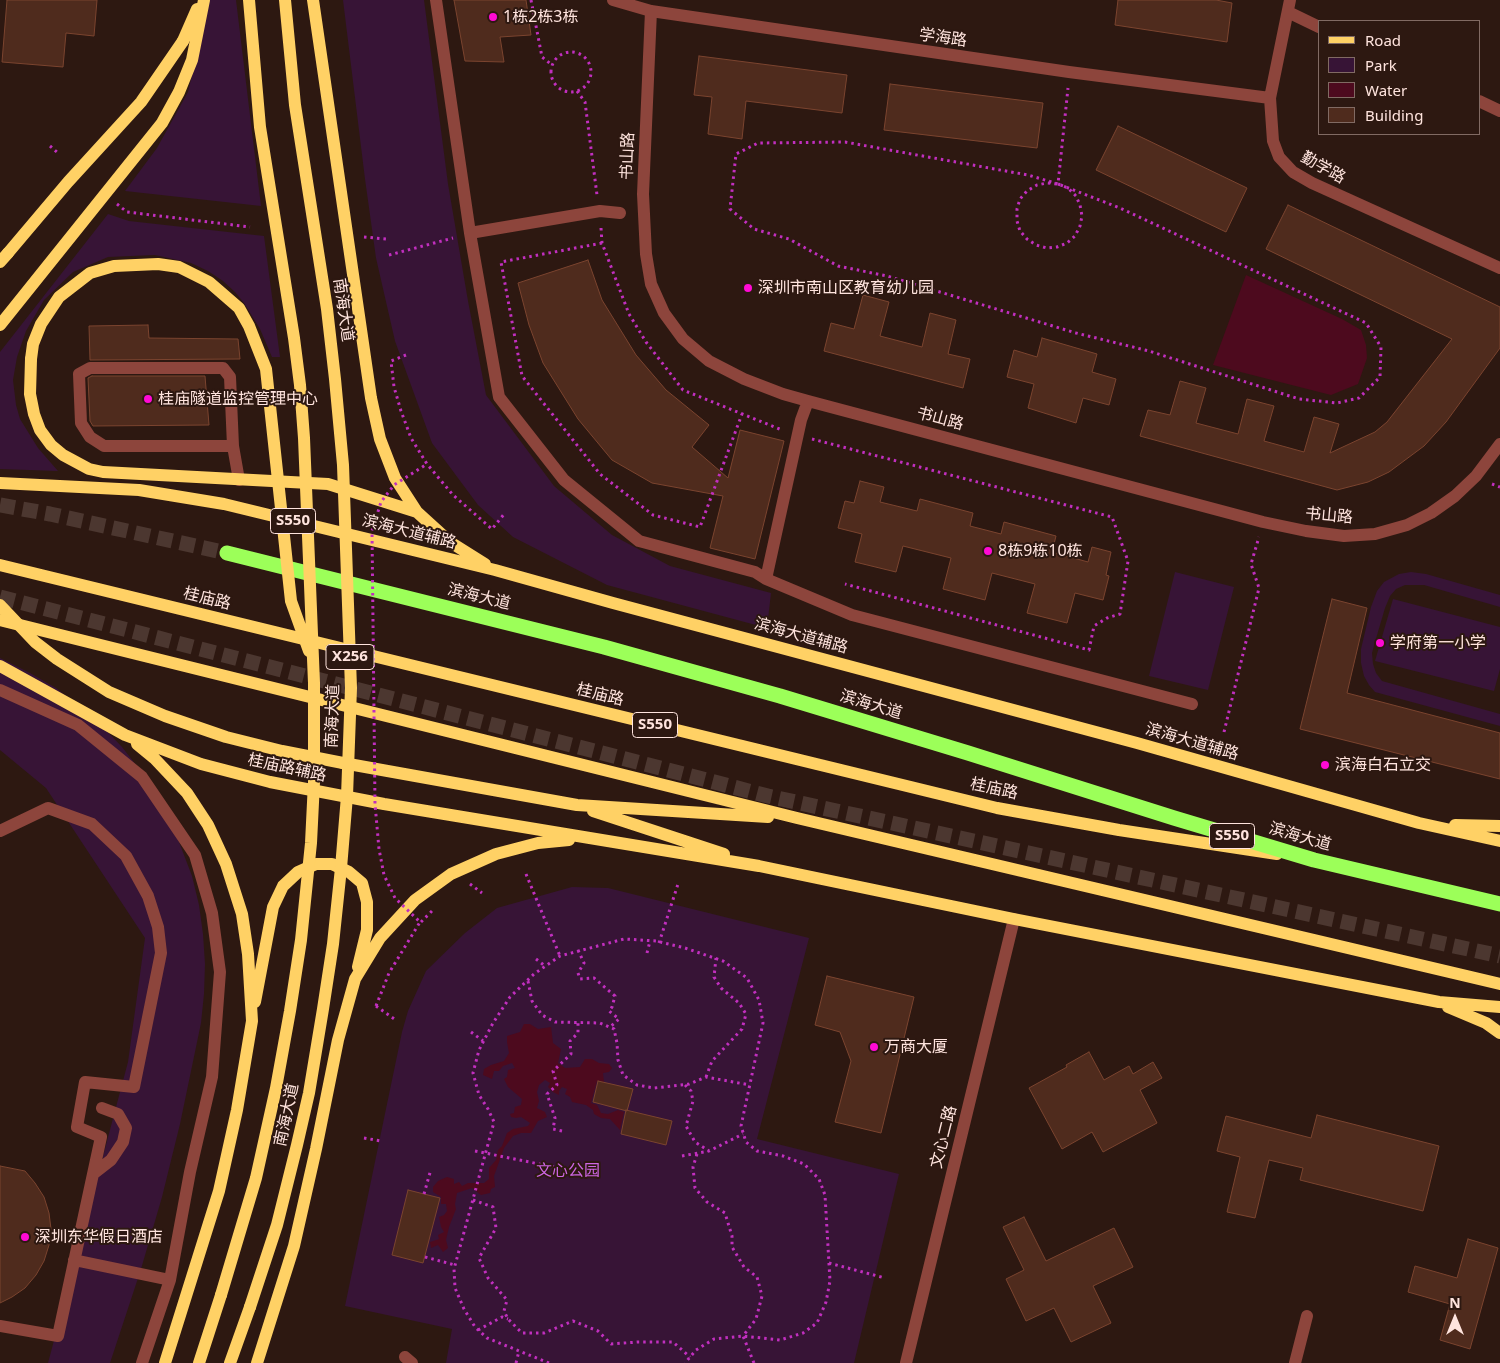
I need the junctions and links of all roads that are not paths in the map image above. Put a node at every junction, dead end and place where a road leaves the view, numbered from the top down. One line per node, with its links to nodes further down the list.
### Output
1 (200, 0): 16 (main road, bridge)
2 (204, 0): 18 (main road)
3 (249, 0): 31 (main road, 南海大道 / X256, bridge)
4 (284, 0): 62 (main road, 南海大道 / X256, bridge)
5 (313, 0): 24 (main road)
6 (436, 0): 15 (street)
7 (613, 0): 9 (street, 学海路)
8 (1289, 6): 10 (street); 11 (street, 勤学路)
9 (651, 11): 11 (street, 学海路); 19 (street, 书山路)
10 (1318, 26)
11 (1270, 98): 17 (street, 勤学路)
12 (1480, 102): 13 (street)
13 (1500, 111)
14 (620, 213): 15 (street)
15 (470, 233): 28 (street)
16 (0, 262)
17 (1500, 268)
18 (0, 325)
19 (808, 401): 20 (street, 书山路); 28 (street)
20 (1500, 444)
21 (233, 446): 21 (street); 22 (street)
22 (239, 480): 24 (main road); 31 (main road, bridge)
23 (0, 483): 27 (main road, 滨海大道辅路 / S550)
24 (417, 512): 27 (main road)
25 (227, 553): 43 (highway, 滨海大道 / S550)
26 (0, 565): 43 (main road, 桂庙路 / S550)
27 (495, 570): 38 (main road, 滨海大道辅路 / S550)
28 (766, 579): 34 (street)
29 (0, 605): 36 (main road, bridge)
30 (0, 620): 37 (main road)
31 (313, 663): 61 (main road, 南海大道 / X256, bridge)
32 (0, 666): 35 (main road, 桂庙路辅路)
33 (0, 690): 56 (street)
34 (1192, 704)
35 (125, 735): 41 (main road, 桂庙路辅路); 51 (main road)
36 (577, 805): 37 (main road); 44 (main road)
37 (797, 818): 48 (main road)
38 (1419, 823): 39 (main road); 42 (main road, 滨海大道辅路 / S550)
39 (1500, 826)
40 (0, 831): 54 (street)
41 (587, 838): 44 (main road); 47 (main road)
42 (1500, 841)
43 (1314, 860): 45 (highway, 滨海大道 / S550)
44 (759, 866): 46 (main road)
45 (1500, 904)
46 (1014, 919): 49 (main road); 64 (street, 文心二路)
47 (355, 979): 51 (main road); 63 (main road)
48 (1500, 984)
49 (1439, 1002): 50 (main road); 52 (main road)
50 (1500, 1007)
51 (252, 1021): 60 (main road)
52 (1500, 1033)
53 (102, 1108): 54 (street)
54 (93, 1174): 55 (street)
55 (74, 1260): 56 (street); 58 (street)
56 (170, 1280): 59 (street)
57 (1307, 1316): 65 (street)
58 (0, 1326)
59 (142, 1363)
60 (164, 1363)
61 (199, 1363)
62 (230, 1363)
63 (256, 1363)
64 (906, 1363)
65 (1295, 1363)

